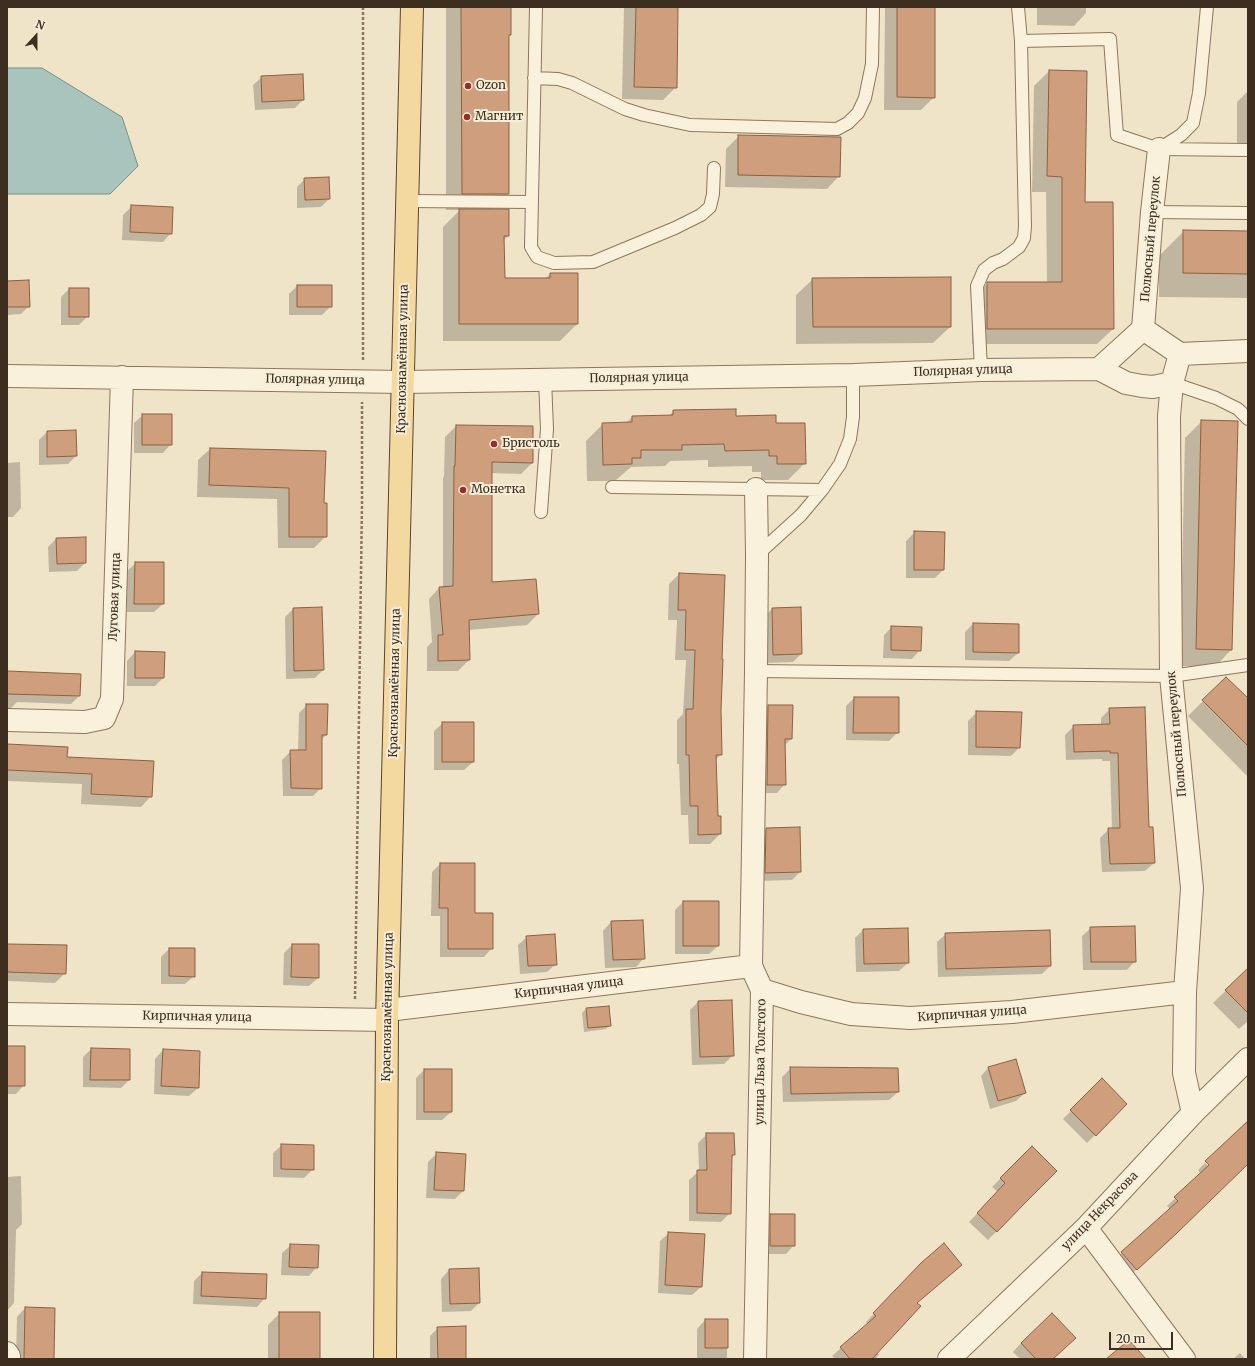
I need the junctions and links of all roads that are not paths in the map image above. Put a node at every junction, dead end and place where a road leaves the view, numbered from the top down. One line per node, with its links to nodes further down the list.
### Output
1 (412, 7): 11 (main road, Краснознамённая улица)
2 (536, 7): 7 (lane)
3 (873, 7): 7 (lane)
4 (1206, 7): 8 (lane)
5 (1015, 9): 6 (lane)
6 (1021, 41): 8 (lane); 19 (lane)
7 (534, 78): 12 (lane)
8 (1159, 149): 9 (lane); 13 (street, Полюсный переулок)
9 (1248, 150)
10 (714, 168): 12 (lane)
11 (407, 201): 12 (lane); 24 (main road, Краснознамённая улица)
12 (531, 202)
13 (1152, 212): 14 (lane); 15 (street, Полюсный переулок)
14 (1248, 213)
15 (1143, 329): 17 (street); 18 (street)
16 (1248, 351): 17 (street)
17 (1180, 354): 25 (street, Полюсный переулок)
18 (1099, 369): 19 (street, Полярная улица); 25 (street)
19 (981, 370): 20 (street, Полярная улица)
20 (853, 375): 23 (street, Полярная улица); 29 (lane)
21 (7, 376): 22 (street, Полярная улица)
22 (122, 378): 24 (street, Полярная улица); 35 (street, Луговая улица)
23 (545, 380): 24 (street, Полярная улица); 30 (lane)
24 (402, 382): 40 (main road, Краснознамённая улица)
25 (1172, 383): 26 (lane); 34 (street, Полюсный переулок)
26 (1248, 419)
27 (612, 487): 28 (lane)
28 (756, 489): 29 (lane); 31 (street, улица Льва Толстого)
29 (822, 490): 31 (lane)
30 (541, 512)
31 (757, 556): 33 (street, улица Льва Толстого)
32 (1248, 664): 34 (lane)
33 (756, 671): 34 (lane); 36 (street, улица Льва Толстого)
34 (1171, 676): 38 (street, Полюсный переулок)
35 (7, 720)
36 (751, 966): 37 (street, улица Льва Толстого); 40 (street, Кирпичная улица)
37 (762, 990): 38 (street, Кирпичная улица); 47 (street, улица Льва Толстого)
38 (1185, 992): 42 (street, Полюсный переулок)
39 (7, 1014): 40 (street, Кирпичная улица)
40 (387, 1015): 46 (main road, Краснознамённая улица)
41 (1248, 1059): 42 (street, улица Некрасова)
42 (1193, 1114): 43 (street, улица Некрасова)
43 (1086, 1228): 48 (street, улица Некрасова); 49 (street)
44 (7, 1353): 45 (street)
45 (9, 1359)
46 (385, 1359)
47 (755, 1359)
48 (949, 1359)
49 (1184, 1359)

